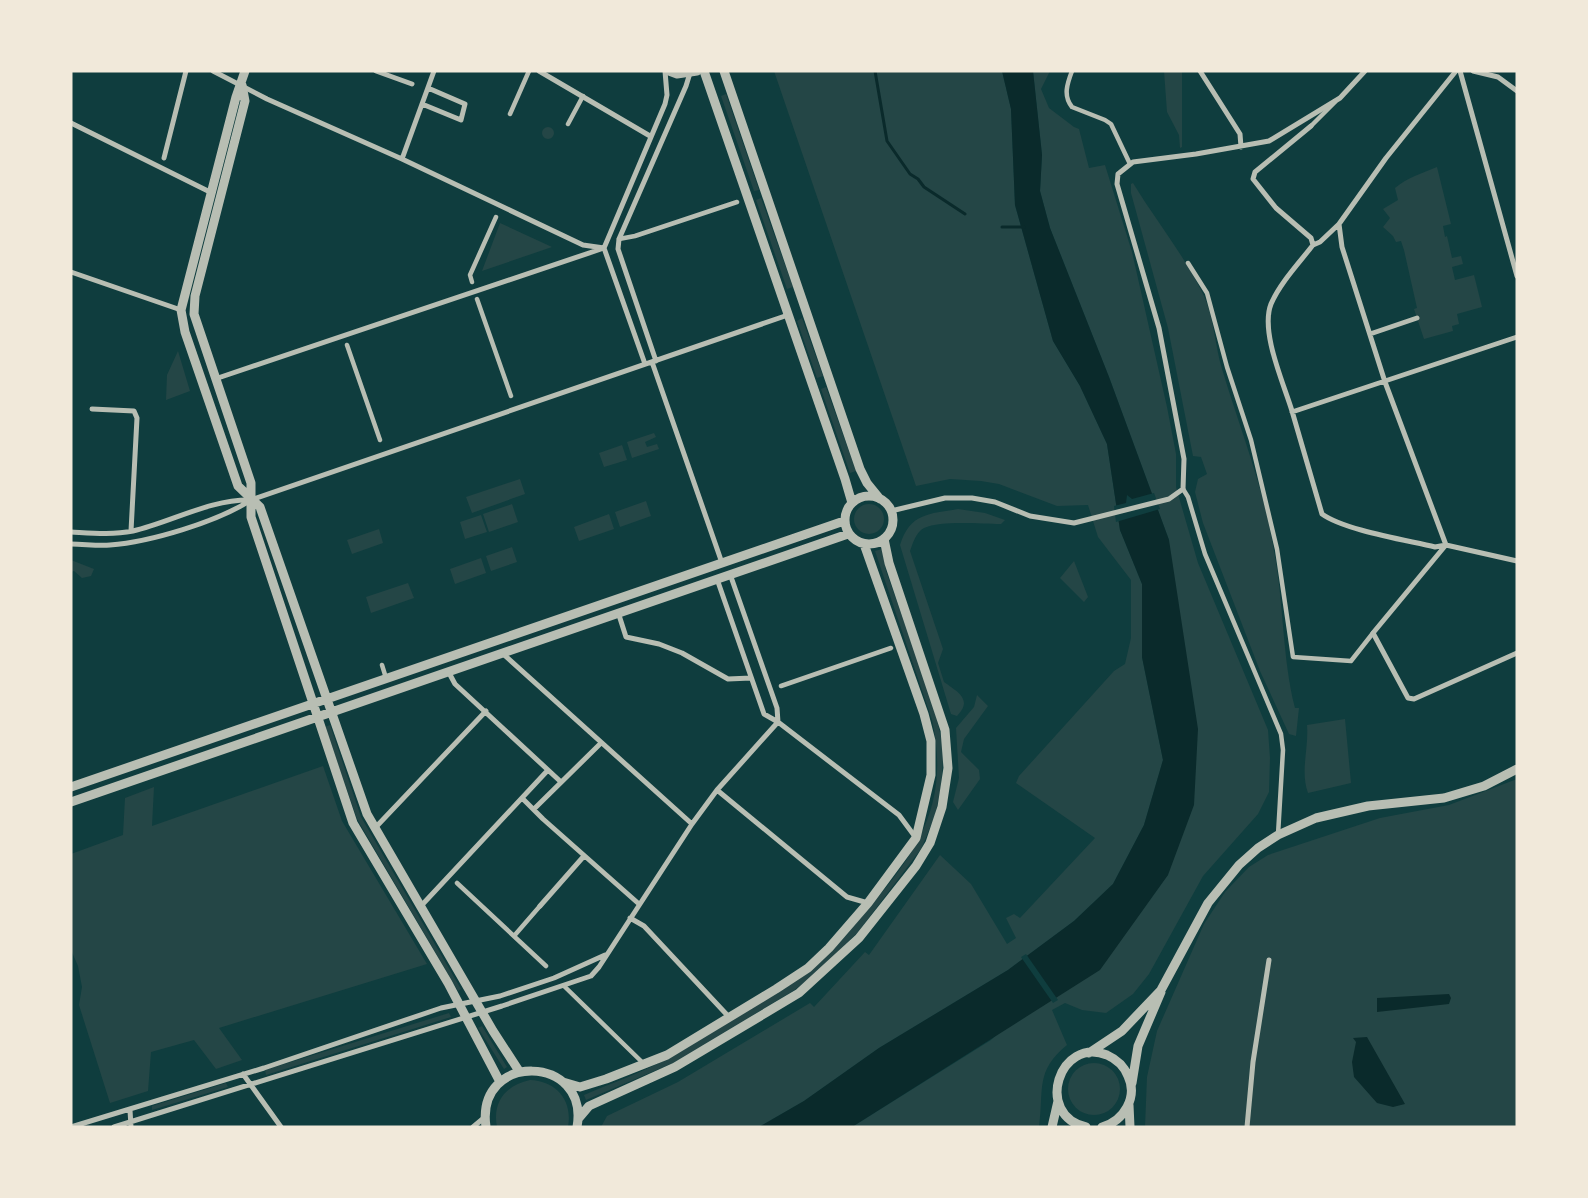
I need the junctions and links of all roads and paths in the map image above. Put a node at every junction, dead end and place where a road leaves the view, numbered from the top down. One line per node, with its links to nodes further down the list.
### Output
1 (186, 71): 30 (street)
2 (213, 71): 18 (street)
3 (245, 71): 18 (street)
4 (376, 71): 17 (street)
5 (434, 71): 19 (street)
6 (529, 71): 24 (street)
7 (540, 71): 21 (street)
8 (667, 71): 16 (street); 28 (street)
9 (704, 71): 46 (street)
10 (724, 71): 60 (street)
11 (1072, 71): 32 (street)
12 (1200, 71): 29 (street)
13 (1365, 71): 22 (street)
14 (1458, 71): 36 (street); 42 (street)
15 (1473, 71): 20 (street)
16 (693, 72): 37 (street)
17 (412, 84)
18 (242, 85): 31 (street); 33 (street); 53 (street)
19 (428, 88): 23 (street); 23 (street)
20 (1517, 91)
21 (583, 96): 26 (street); 28 (street)
22 (1340, 98): 27 (street); 29 (street)
23 (422, 104): 31 (street)
24 (510, 114)
25 (71, 123): 33 (street)
26 (568, 124)
27 (1311, 126): 38 (street)
28 (650, 136): 39 (street)
29 (1242, 147): 32 (street)
30 (164, 158)
31 (402, 159): 39 (street)
32 (1130, 164): 59 (street)
33 (212, 193): 45 (street)
34 (737, 202): 37 (street)
35 (496, 217): 43 (street)
36 (1339, 224): 38 (street); 48 (street)
37 (619, 239): 51 (street)
38 (1313, 245): 57 (street)
39 (604, 248): 52 (street); 53 (street)
40 (1188, 263): 77 (street)
41 (71, 272): 45 (street)
42 (1517, 276)
43 (472, 282)
44 (477, 299): 55 (street)
45 (182, 310): 61 (street)
46 (788, 315): 51 (street); 62 (street)
47 (1417, 318): 48 (street)
48 (1370, 334): 54 (street)
49 (1517, 336): 54 (street)
50 (347, 345): 58 (street)
51 (654, 361): 52 (street); 73 (street)
52 (645, 364): 61 (street)
53 (216, 379): 61 (street)
54 (1386, 382): 57 (street); 71 (street)
55 (511, 396)
56 (92, 409): 65 (street)
57 (1292, 412): 71 (street)
58 (380, 440)
59 (1183, 489): 63 (street); 103 (street)
60 (880, 498): 62 (street); 63 (street)
61 (251, 500): 65 (street); 69 (street); 86 (street); 87 (street)
62 (852, 503): 64 (street)
63 (891, 511): 68 (street)
64 (844, 521): 67 (street); 73 (street)
65 (131, 531): 66 (street)
66 (71, 532)
67 (848, 534): 70 (street); 74 (street)
68 (884, 539): 70 (street); 135 (street)
69 (71, 544)
70 (864, 544): 104 (street)
71 (1446, 545): 72 (street); 77 (street)
72 (1517, 561)
73 (722, 563): 83 (street)
74 (730, 574): 75 (street); 91 (street)
75 (717, 578): 76 (street); 84 (street)
76 (618, 612): 79 (street); 84 (street)
77 (1373, 633): 80 (street)
78 (891, 648): 85 (street)
79 (502, 652): 82 (street); 92 (street)
80 (1517, 653)
81 (382, 665): 83 (street)
82 (448, 671): 88 (street); 89 (street)
83 (386, 678): 86 (street)
84 (751, 678): 91 (street)
85 (781, 686)
86 (326, 699): 87 (street); 88 (street)
87 (313, 702): 90 (street); 96 (street)
88 (331, 711): 90 (street); 102 (street)
89 (486, 711): 93 (street); 102 (street)
90 (318, 717): 99 (street); 119 (street)
91 (778, 722): 97 (street); 104 (street)
92 (600, 744): 95 (street); 101 (street)
93 (548, 770): 95 (street); 98 (street)
94 (1517, 770): 103 (street)
95 (561, 782): 100 (street)
96 (71, 787)
97 (717, 790): 101 (street); 107 (street)
98 (522, 798): 100 (street); 109 (street)
99 (71, 802)
100 (534, 809): 105 (street)
101 (692, 824): 108 (street)
102 (375, 828): 109 (street)
103 (1278, 835): 117 (street)
104 (916, 838): 107 (street)
105 (584, 856): 108 (street); 110 (street)
106 (457, 883): 112 (street)
107 (868, 903): 122 (street)
108 (639, 904): 111 (street)
109 (421, 906): 118 (street)
110 (540, 906): 112 (street)
111 (630, 918): 113 (street); 122 (street)
112 (514, 936): 115 (street)
113 (605, 954): 116 (street); 118 (street)
114 (1269, 960): 146 (street)
115 (546, 966)
116 (564, 986): 120 (street); 124 (street)
117 (1161, 990): 123 (street); 130 (street)
118 (476, 1002): 119 (street); 120 (street)
119 (459, 1004): 121 (street); 126 (street)
120 (482, 1012): 121 (street); 125 (street)
121 (466, 1017): 127 (street); 129 (street)
122 (729, 1017): 124 (street)
123 (1089, 1053): 130 (street); 131 (street)
124 (644, 1064): 128 (street)
125 (519, 1071): 127 (street); 128 (street)
126 (243, 1074): 129 (street); 133 (street)
127 (500, 1082): 134 (street)
128 (563, 1082): 135 (street)
129 (249, 1084): 136 (street); 139 (street)
130 (1132, 1089): 132 (street)
131 (1058, 1101): 142 (street); 143 (street)
132 (1129, 1105): 144 (street); 145 (street)
133 (130, 1110): 136 (street); 137 (street)
134 (485, 1117): 140 (street); 141 (street)
135 (578, 1123)
136 (131, 1124): 138 (street)
137 (71, 1127)
138 (114, 1127)
139 (281, 1127)
140 (473, 1127)
141 (486, 1127)
142 (1052, 1127)
143 (1086, 1127)
144 (1102, 1127)
145 (1130, 1127)
146 (1247, 1127)

